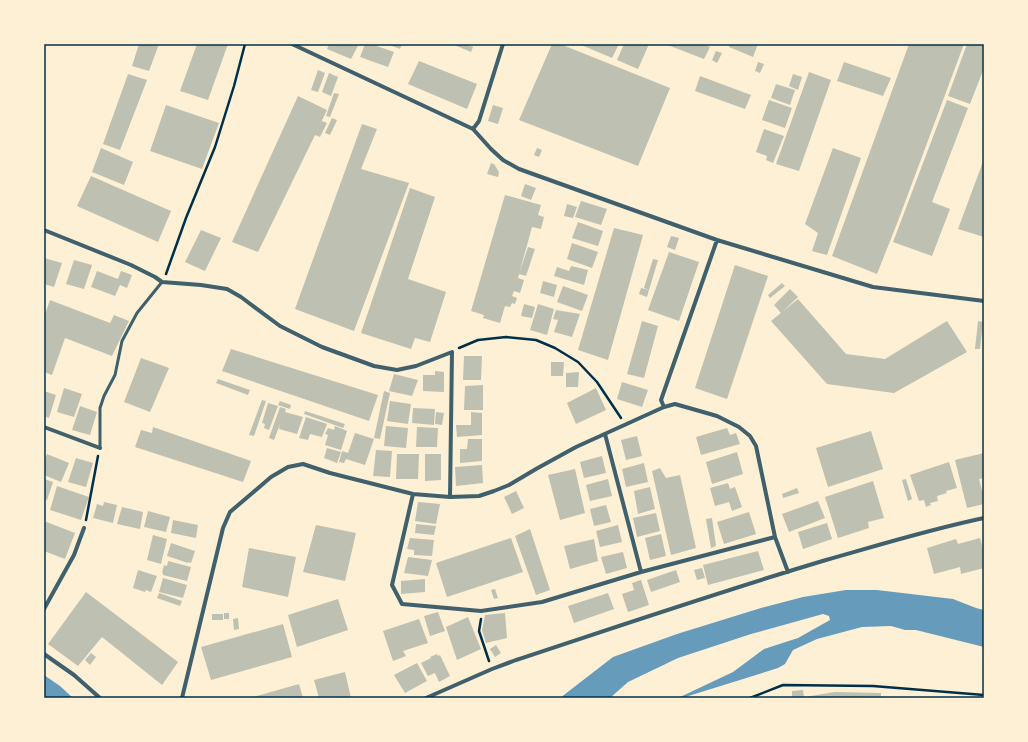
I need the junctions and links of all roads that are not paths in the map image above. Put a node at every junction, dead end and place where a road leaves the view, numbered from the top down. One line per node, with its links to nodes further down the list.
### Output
1 (292, 44): 3 (street)
2 (502, 44): 3 (street)
3 (472, 129): 5 (street)
4 (44, 230): 6 (street)
5 (717, 240): 7 (street); 8 (street)
6 (162, 282): 11 (lane); 13 (street)
7 (984, 301)
8 (664, 407): 10 (street); 16 (street)
9 (44, 427): 11 (street)
10 (605, 434): 13 (street); 17 (street)
11 (100, 448)
12 (413, 494): 13 (street); 17 (street); 22 (street)
13 (450, 497)
14 (984, 518): 18 (street)
15 (84, 528): 19 (street)
16 (775, 537): 17 (street); 18 (street)
17 (641, 572)
18 (788, 572): 23 (street)
19 (44, 609)
20 (44, 654): 21 (street)
21 (100, 698)
22 (182, 698)
23 (426, 698)

